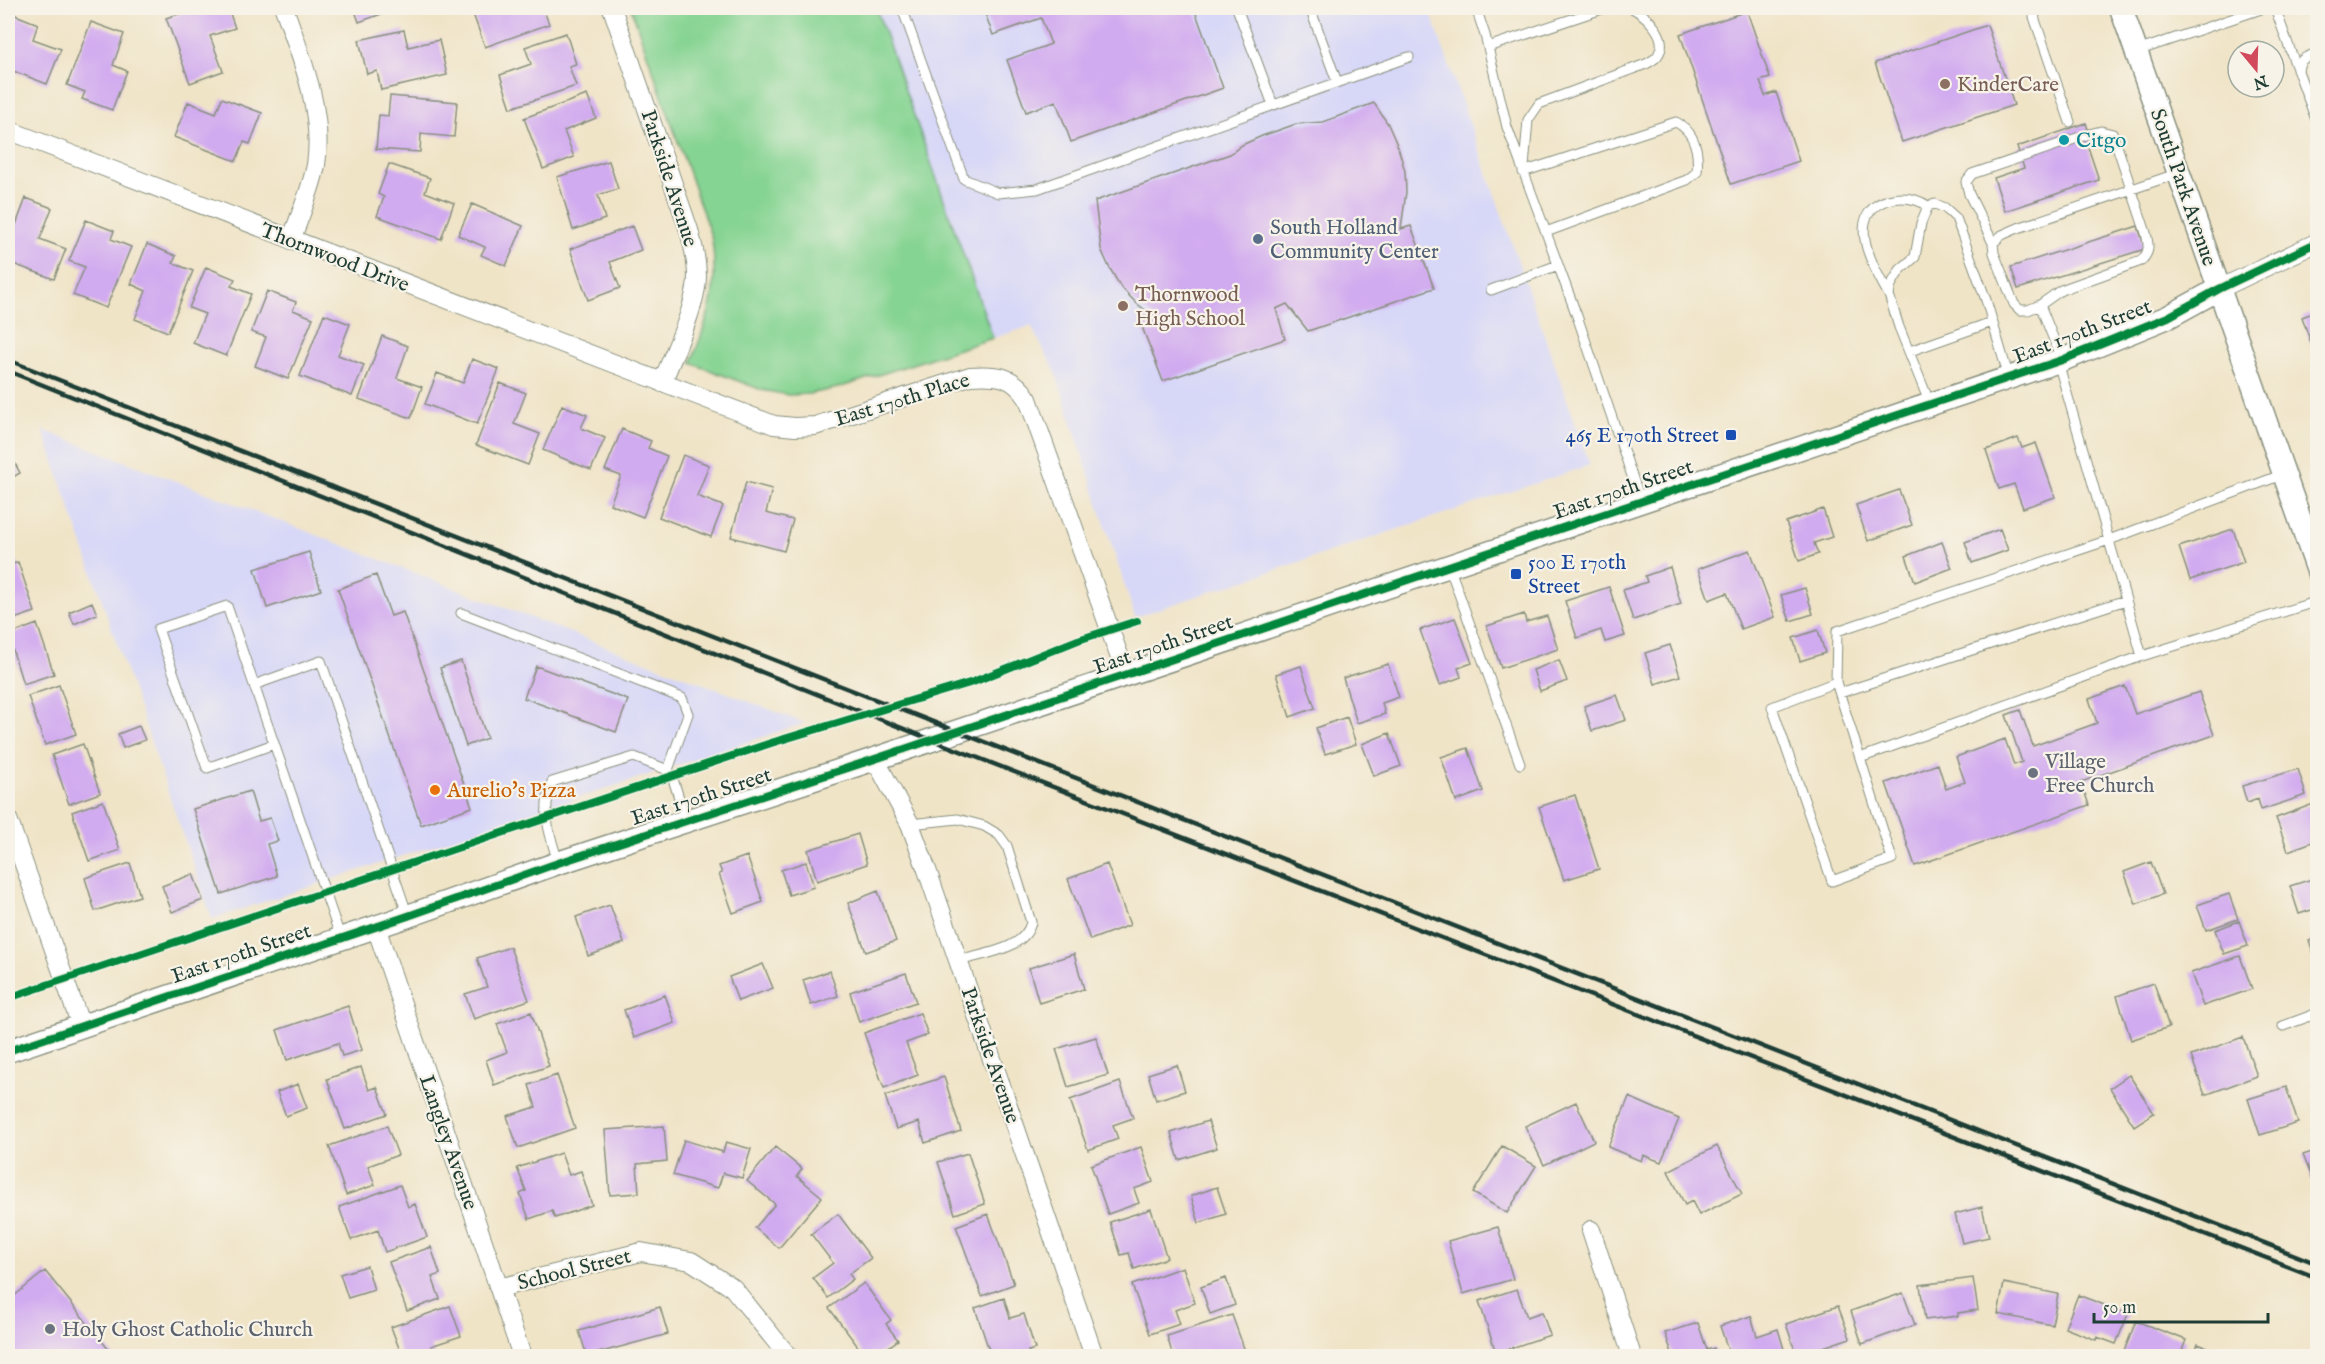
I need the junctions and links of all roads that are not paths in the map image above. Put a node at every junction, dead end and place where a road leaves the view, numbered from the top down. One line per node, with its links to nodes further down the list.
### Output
1 (284, 8): 28 (street)
2 (612, 8): 40 (street, Parkside Avenue)
3 (902, 8): 19 (lane)
4 (1237, 8): 19 (lane)
5 (1310, 8): 18 (lane)
6 (1476, 8): 13 (lane)
7 (1605, 8): 13 (lane)
8 (1632, 8): 23 (lane)
9 (2042, 8): 20 (lane)
10 (2121, 8): 14 (street, South Park Avenue)
11 (2264, 8): 14 (lane)
12 (2275, 8): 17 (lane)
13 (1488, 47): 23 (lane)
14 (2137, 51): 24 (street, South Park Avenue)
15 (2318, 53): 17 (lane)
16 (1409, 57): 18 (lane)
17 (2298, 71): 21 (lane)
18 (1337, 82): 19 (lane)
19 (1273, 105)
20 (2070, 122)
21 (2318, 125)
22 (8, 130): 28 (street, Thornwood Drive)
23 (1524, 172): 27 (lane); 27 (lane)
24 (2179, 172): 25 (lane); 32 (street, South Park Avenue)
25 (2131, 188): 30 (lane); 30 (lane); 35 (lane)
26 (1928, 206): 34 (lane); 34 (lane); 36 (lane)
27 (1546, 232): 31 (lane)
28 (291, 240): 40 (street, Thornwood Drive)
29 (2318, 242): 32 (street, East 170th Street)
30 (1993, 243): 35 (lane)
31 (1558, 265): 33 (lane); 43 (lane)
32 (2219, 289): 38 (street, East 170th Street); 42 (street, South Park Avenue)
33 (1491, 290)
34 (1889, 295): 37 (lane)
35 (2040, 305): 38 (lane)
36 (1992, 322): 37 (lane); 39 (lane)
37 (1910, 351): 41 (lane)
38 (2060, 361): 39 (street, East 170th Street); 44 (lane)
39 (2009, 378): 41 (street, East 170th Street)
40 (662, 383): 51 (street, East 170th Place)
41 (1930, 404): 43 (street, East 170th Street)
42 (2284, 474): 44 (lane); 46 (street, South Park Avenue)
43 (1641, 502): 45 (street, East 170th Street)
44 (2109, 540): 47 (lane); 52 (lane)
45 (1449, 566): 51 (street, East 170th Street); 58 (lane)
46 (2318, 571)
47 (2126, 600): 50 (lane); 54 (lane)
48 (2318, 601): 50 (lane)
49 (461, 613): 59 (lane)
50 (2142, 657): 56 (lane)
51 (1126, 675): 57 (street, East 170th Street)
52 (1836, 682): 54 (lane); 56 (lane)
53 (254, 685): 55 (lane); 55 (lane); 64 (lane)
54 (1840, 693): 56 (lane)
55 (274, 744): 66 (lane)
56 (1860, 758)
57 (875, 759): 61 (street, East 170th Street); 62 (street, Parkside Avenue)
58 (1520, 764)
59 (668, 770): 61 (lane); 63 (lane)
60 (8, 819): 69 (street)
61 (686, 820): 63 (street, East 170th Street)
62 (910, 824): 67 (street, Parkside Avenue); 67 (lane)
63 (558, 862): 64 (street, East 170th Street)
64 (408, 916): 65 (street, East 170th Street)
65 (376, 927): 66 (street, East 170th Street); 73 (street, Langley Avenue)
66 (341, 939): 69 (street, East 170th Street)
67 (958, 961): 76 (street, Parkside Avenue)
68 (2318, 1013): 70 (lane)
69 (81, 1026): 71 (street, East 170th Street)
70 (2283, 1026)
71 (8, 1051)
72 (1591, 1230): 77 (street)
73 (499, 1288): 74 (street, Langley Avenue); 75 (street, School Street)
74 (522, 1356)
75 (788, 1356)
76 (1094, 1356)
77 (1632, 1356)

